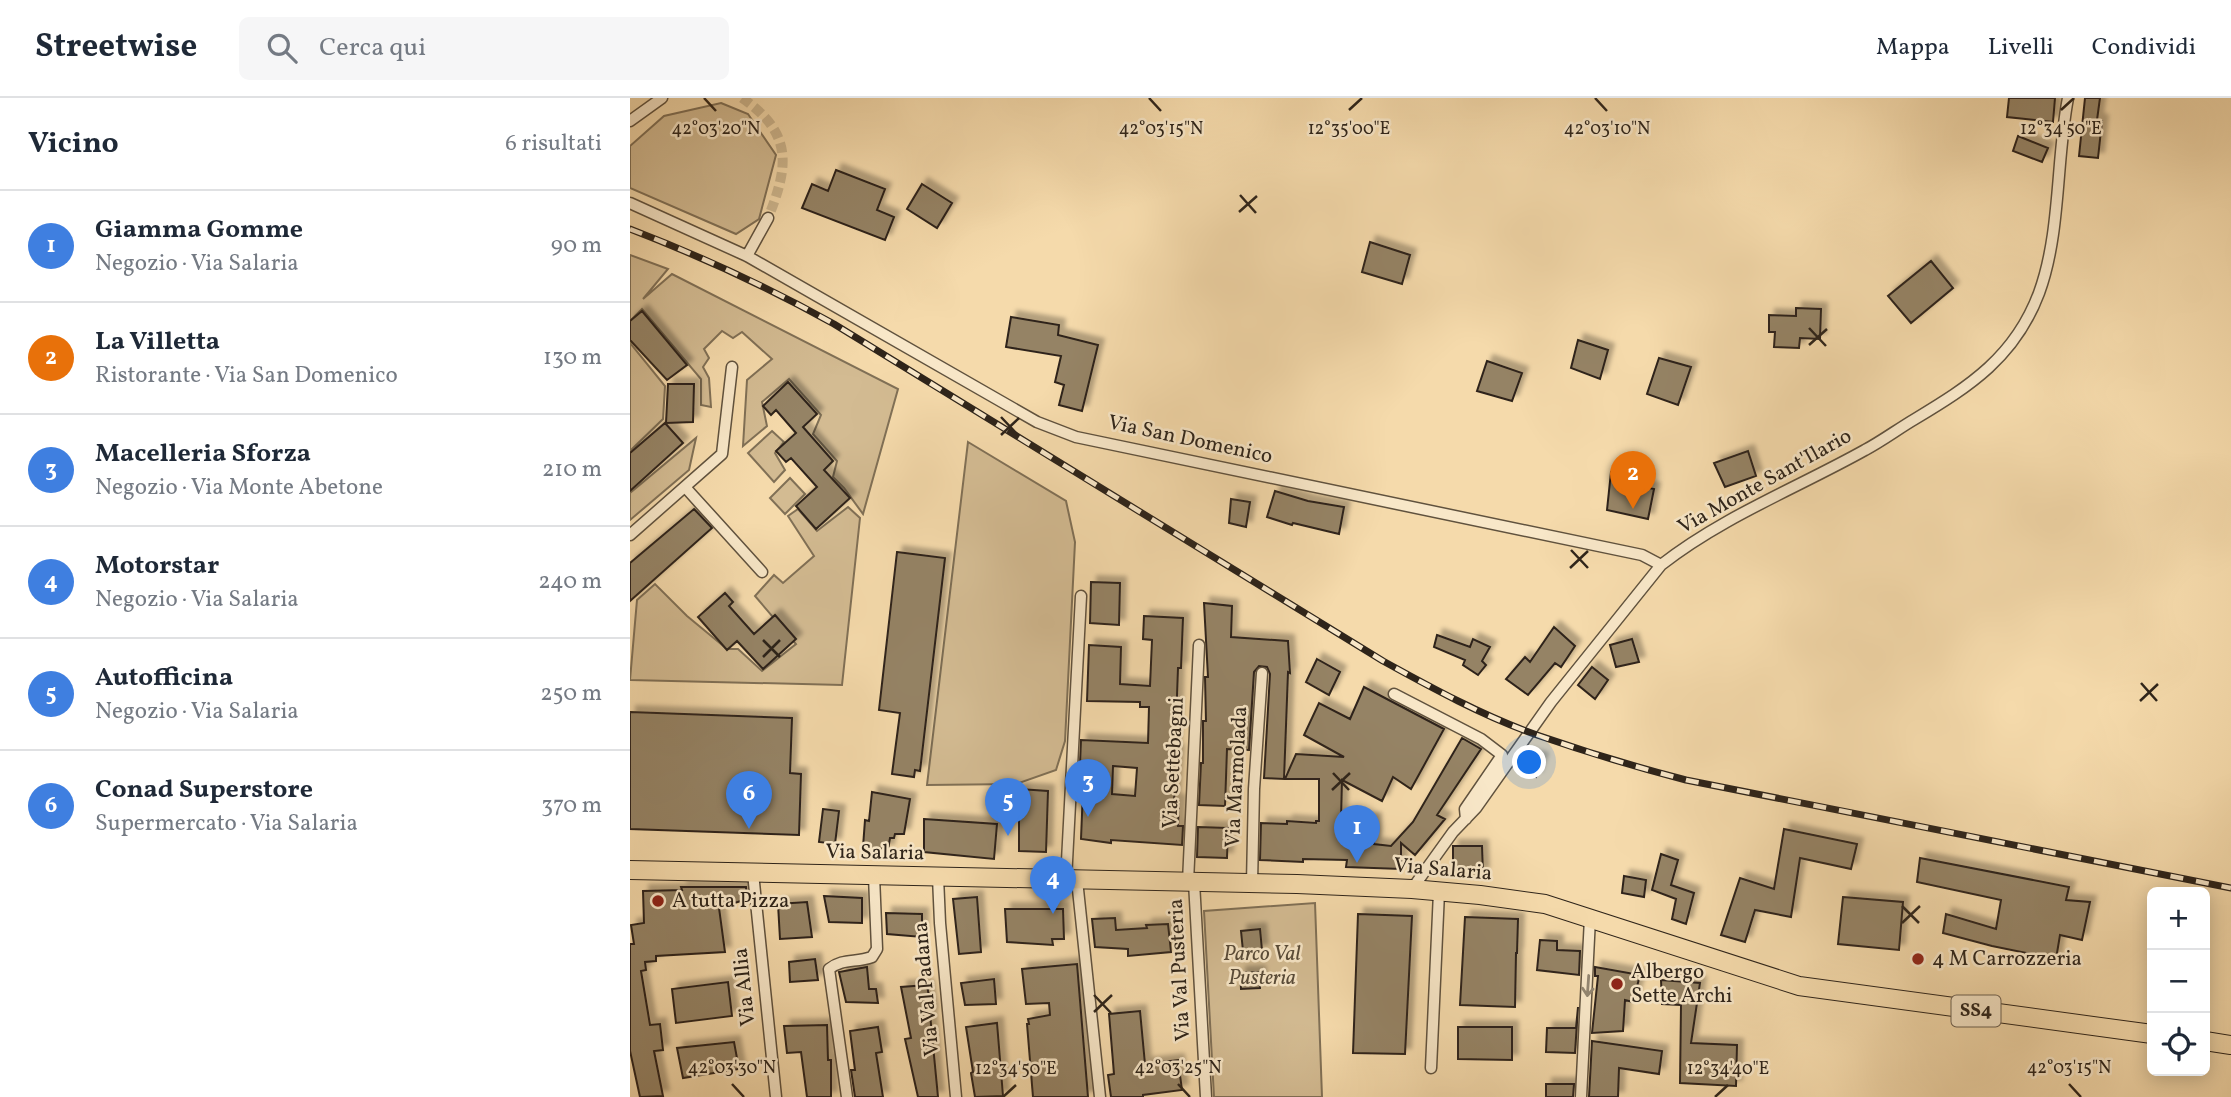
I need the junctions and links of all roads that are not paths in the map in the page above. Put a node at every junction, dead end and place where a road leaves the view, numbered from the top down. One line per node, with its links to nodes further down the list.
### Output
1 (662, 98): 3 (street)
2 (2068, 98): 10 (street, Via Monte Sant'Ilario)
3 (632, 119)
4 (630, 203): 6 (street, Via San Domenico)
5 (768, 218): 6 (street)
6 (747, 256): 10 (street, Via San Domenico)
7 (732, 367): 8 (street)
8 (685, 486): 9 (street); 11 (street)
9 (630, 535)
10 (1661, 565): 16 (street, Via Monte Sant'Ilario)
11 (762, 572)
12 (1081, 596): 21 (street)
13 (1199, 645): 22 (street, Via Settebagni)
14 (1262, 673): 23 (street, Via Marmolada)
15 (1394, 694): 16 (street)
16 (1466, 819): 24 (street, Via Monte Sant'Ilario)
17 (630, 870): 18 (main road, Via Salaria / SS4)
18 (753, 873): 19 (main road, Via Salaria / SS4); 31 (street, Via Allia)
19 (874, 876): 20 (main road, Via Salaria / SS4); 32 (street)
20 (938, 877): 21 (main road, Via Salaria / SS4); 33 (street, Via Val Padana)
21 (1072, 880): 22 (main road, Via Salaria / SS4); 34 (street)
22 (1191, 882): 23 (main road, Via Salaria / SS4); 35 (street, Via Val Pusteria)
23 (1252, 883): 24 (main road, Via Salaria / SS4)
24 (1412, 889): 25 (main road, Via Salaria / SS4)
25 (1439, 892): 26 (main road, Via Salaria / SS4); 30 (street)
26 (1590, 918): 27 (main road, Via Salaria / SS4); 36 (street, one-way to 36)
27 (2147, 1033)
28 (2210, 1042): 29 (main road)
29 (2231, 1045)
30 (1431, 1069)
31 (776, 1097)
32 (847, 1097)
33 (956, 1097)
34 (1100, 1097)
35 (1206, 1097)
36 (1581, 1097)

